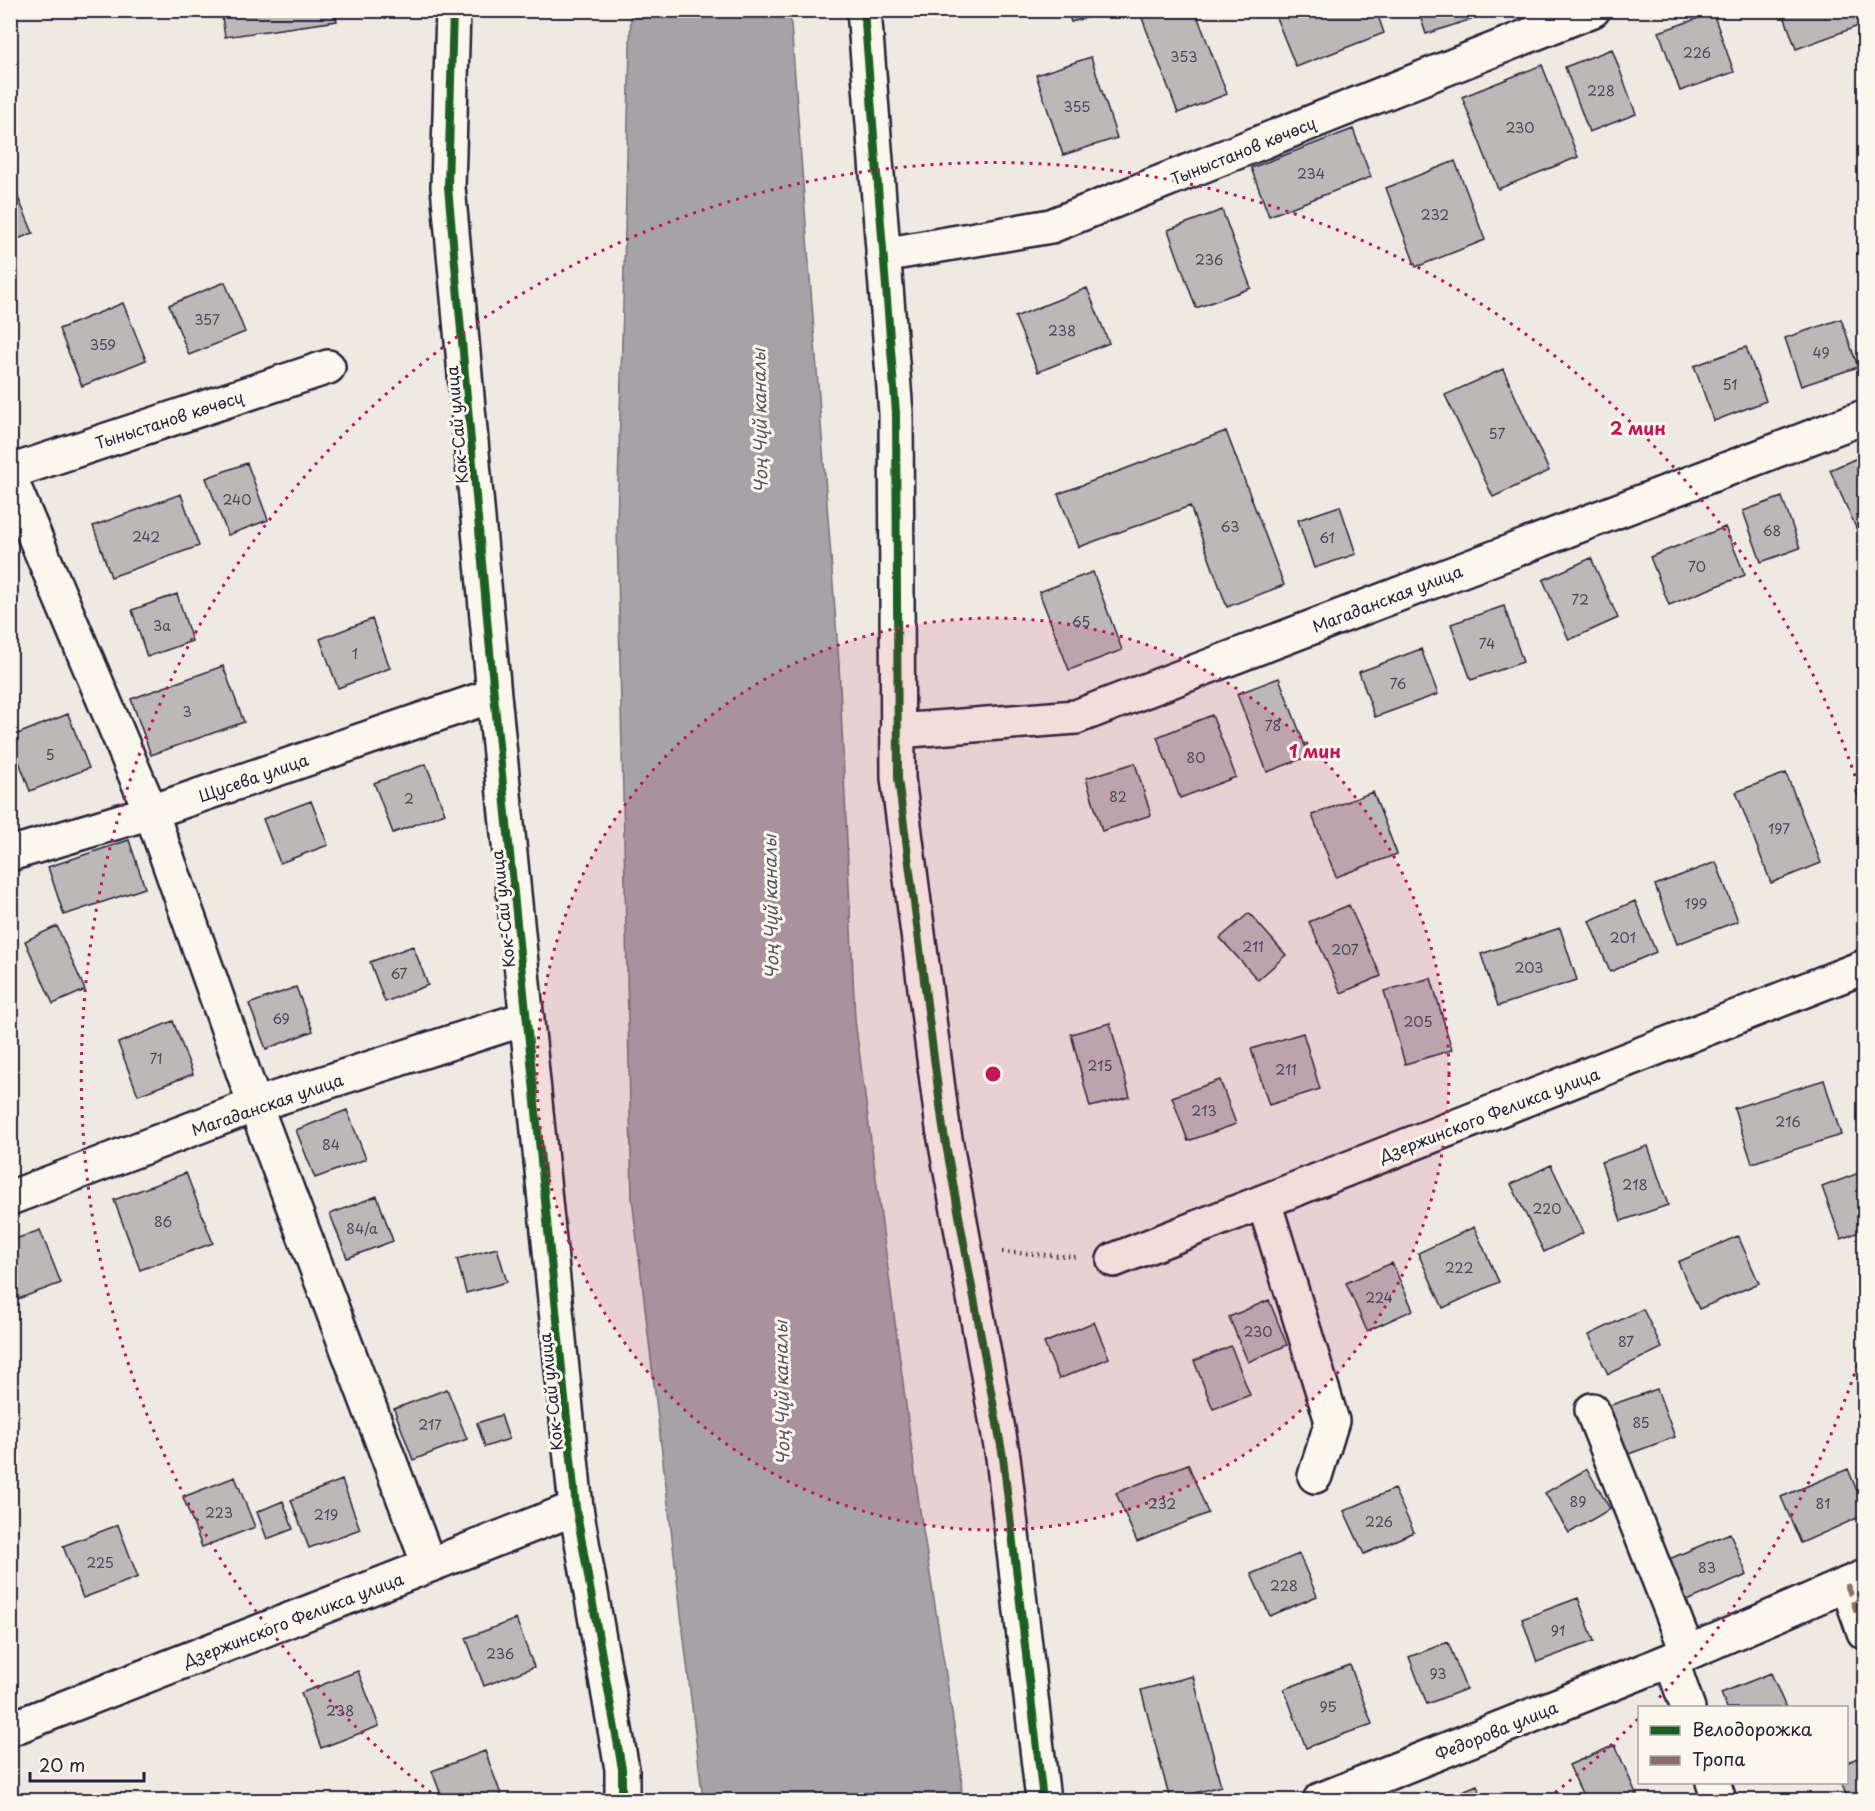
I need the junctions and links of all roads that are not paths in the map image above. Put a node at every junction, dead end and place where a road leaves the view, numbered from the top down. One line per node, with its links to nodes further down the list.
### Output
1 (453, 10): 9 (street, Кок-Сай улица)
2 (864, 10): 4 (street)
3 (1593, 10): 4 (street, Тыныстанов көчөсү)
4 (883, 255): 10 (street)
5 (328, 367): 7 (street, Тыныстанов көчөсү)
6 (1864, 417): 10 (street, Магаданская улица)
7 (10, 472)
8 (10, 478): 11 (street)
9 (495, 695): 11 (street, Щусева улица); 14 (street, Кок-Сай улица)
10 (897, 730): 31 (street)
11 (151, 812): 12 (street, Щусева улица); 15 (street)
12 (10, 854)
13 (1864, 967): 17 (street, Дзержинского Феликса улица)
14 (526, 1018): 15 (street, Магаданская улица); 21 (street, Кок-Сай улица)
15 (255, 1106): 16 (street, Магаданская улица); 22 (street)
16 (10, 1198)
17 (1264, 1202): 18 (street, Дзержинского Феликса улица); 20 (street)
18 (1114, 1260)
19 (1592, 1410): 25 (street)
20 (1316, 1476)
21 (576, 1508): 22 (street, Дзержинского Феликса улица); 30 (street, Кок-Сай улица)
22 (429, 1565): 27 (street, Дзержинского Феликса улица)
23 (1856, 1581): 24 (street); 25 (street, Федорова улица)
24 (1864, 1632)
25 (1680, 1657): 26 (street); 29 (street, Федорова улица)
26 (1688, 1706)
27 (10, 1729)
28 (1714, 1784): 32 (street)
29 (1330, 1799)
30 (622, 1800)
31 (1043, 1800)
32 (1719, 1800)

